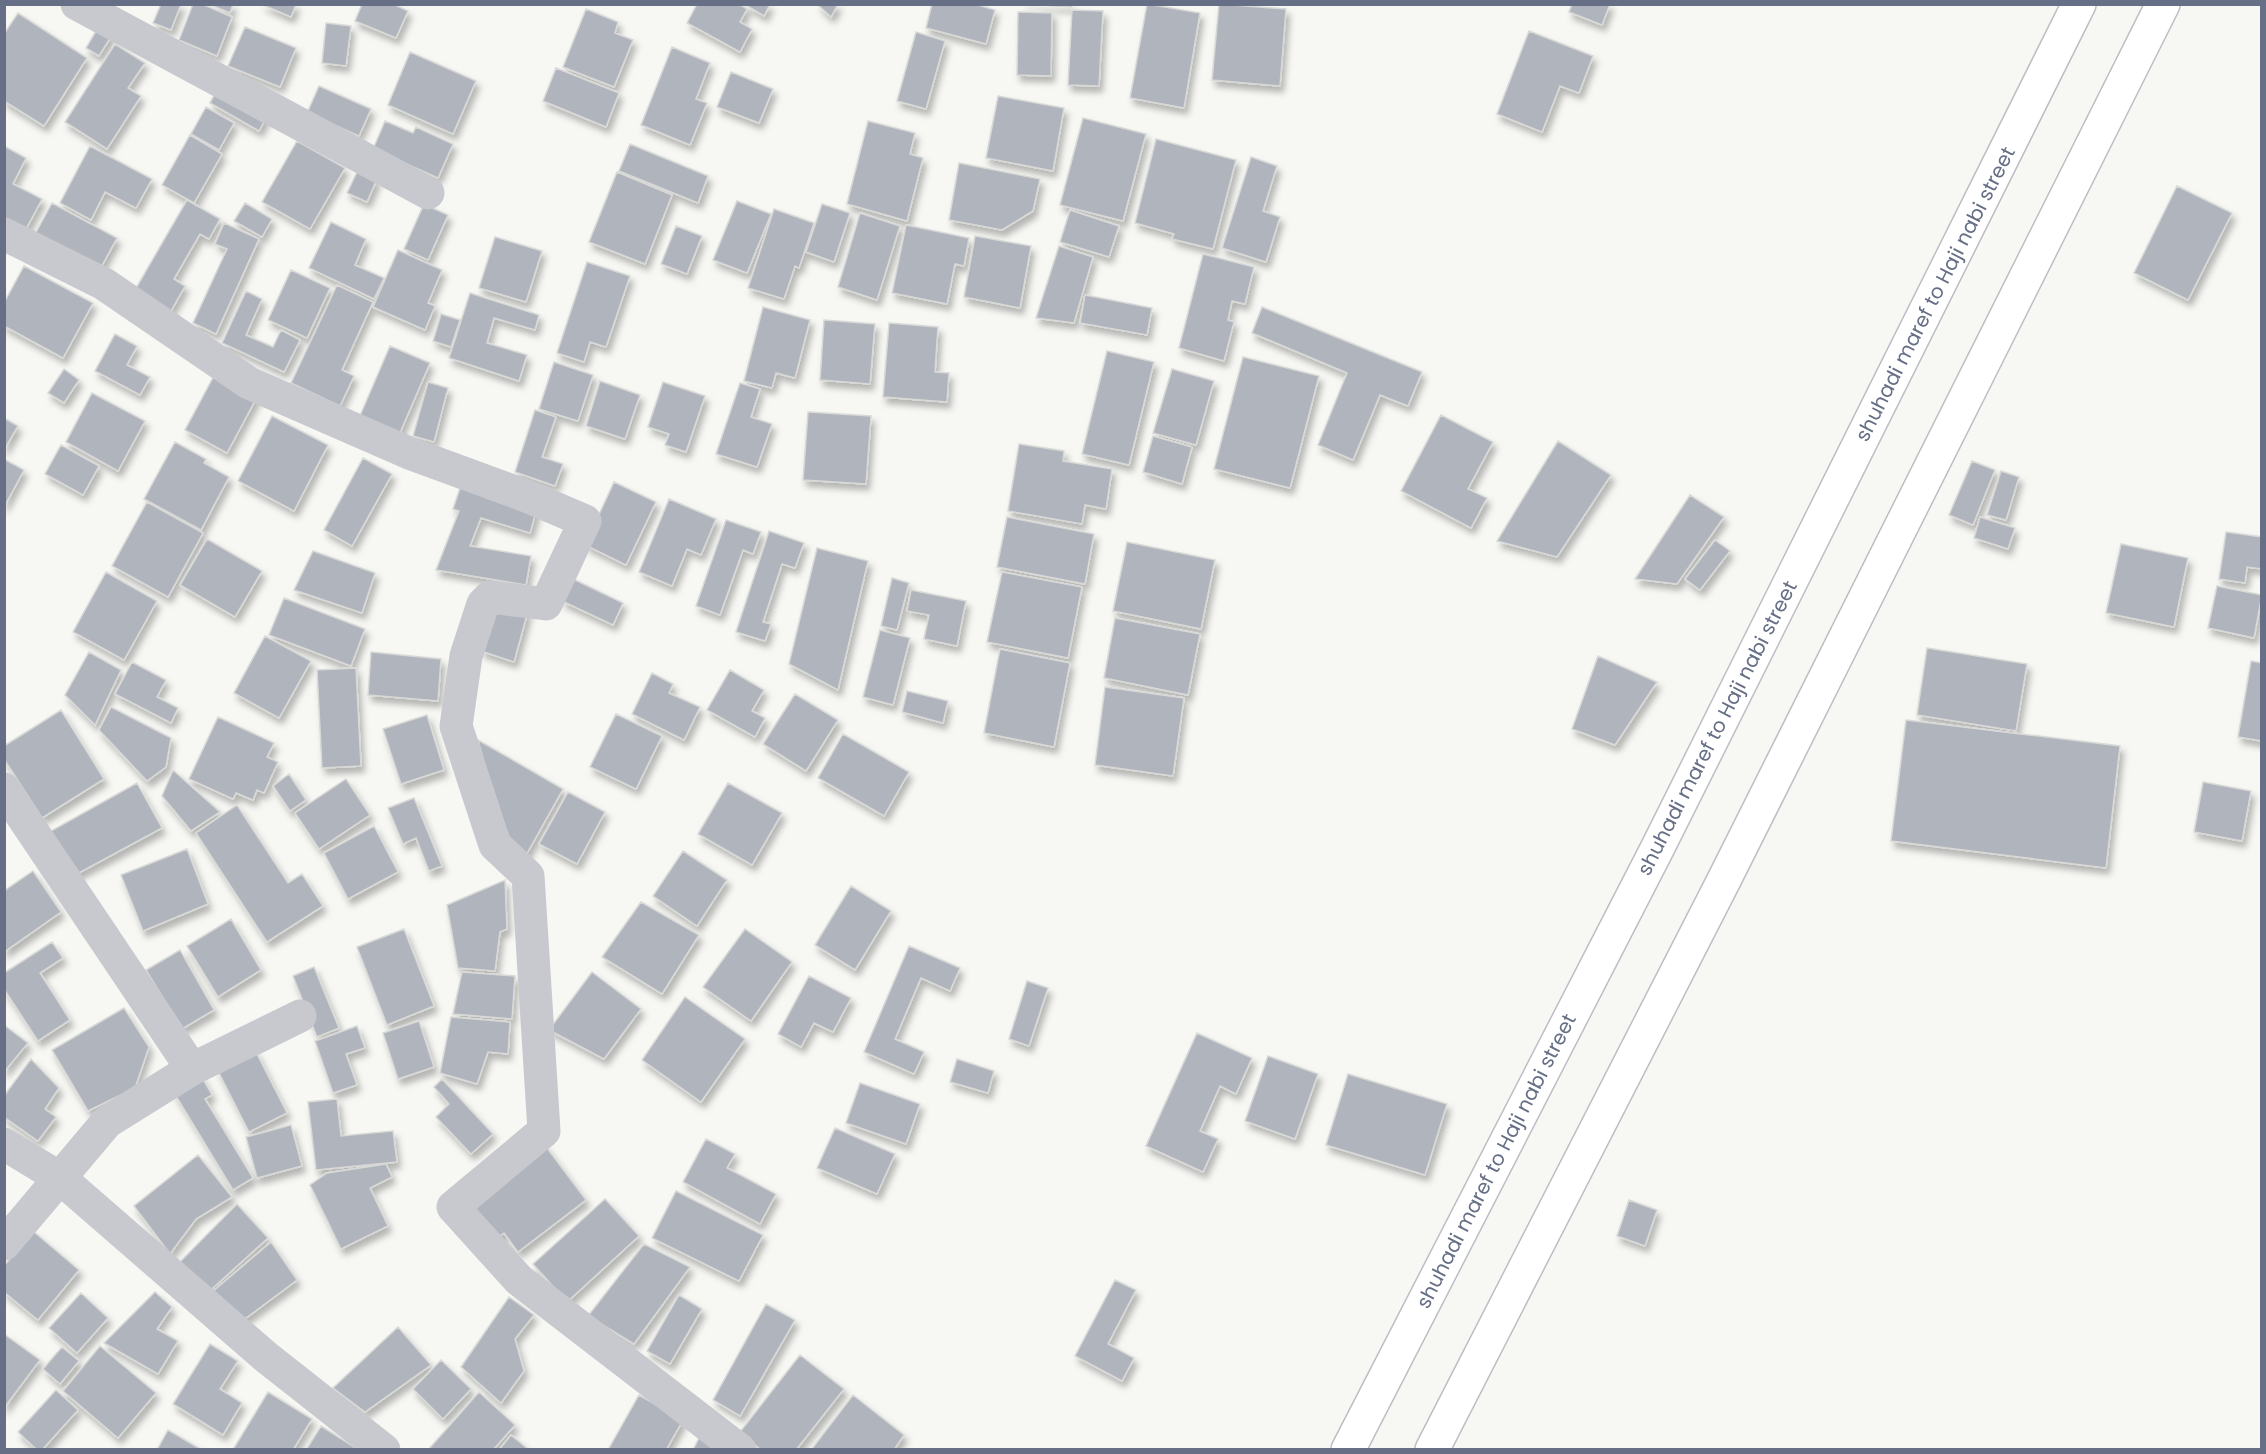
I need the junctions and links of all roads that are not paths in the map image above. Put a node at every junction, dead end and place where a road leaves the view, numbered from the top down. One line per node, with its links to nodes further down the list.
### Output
1 (77, 4): 4 (street)
2 (2079, 4): 14 (main road, shuhadi maref to Haji nabi street)
3 (2163, 4): 15 (main road)
4 (428, 193)
5 (4, 234): 13 (street)
6 (4, 789): 8 (street)
7 (300, 1016): 8 (street)
8 (192, 1068): 10 (street)
9 (4, 1144): 10 (street)
10 (60, 1178): 11 (street); 12 (street)
11 (4, 1244)
12 (384, 1449)
13 (740, 1449)
14 (1348, 1449)
15 (1432, 1449)

